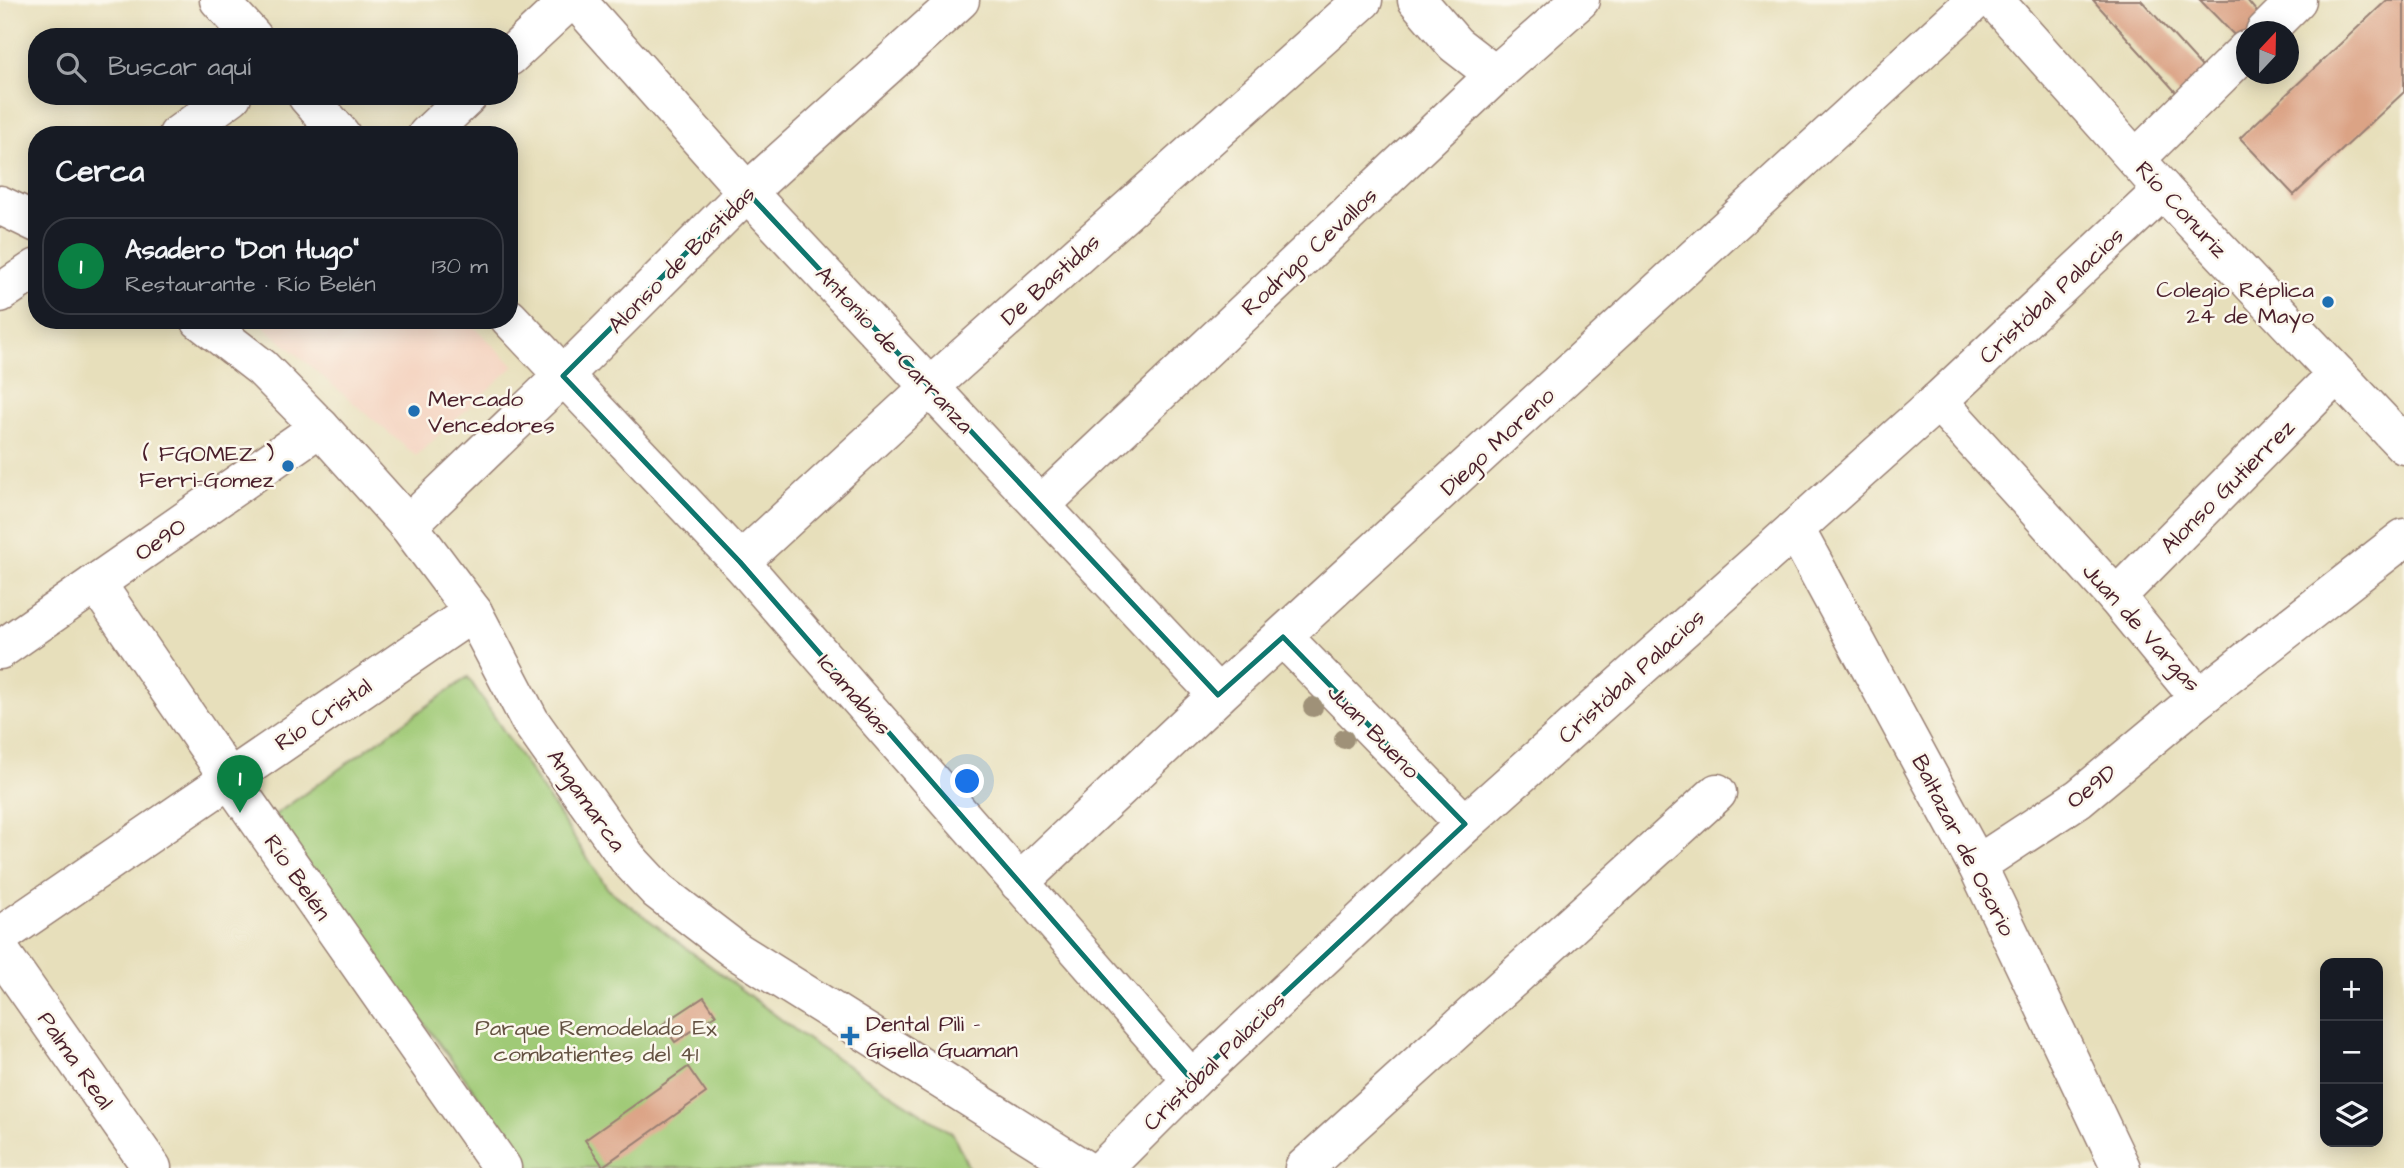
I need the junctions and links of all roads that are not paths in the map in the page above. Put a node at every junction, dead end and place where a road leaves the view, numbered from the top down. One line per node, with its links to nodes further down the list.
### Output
1 (219, 0): 12 (street)
2 (570, 0): 13 (street)
3 (576, 0): 24 (street, Antonio de Carranza)
4 (960, 0): 24 (street, Alonso de Bastidas)
5 (1363, 0): 33 (street, De Bastidas)
6 (1417, 0): 15 (street)
7 (1580, 0): 15 (street, Rodrigo Cevallos)
8 (1976, 0): 45 (street, Diego Moreno)
9 (1994, 0): 22 (street, Río Conuriz)
10 (2297, 0): 11 (street)
11 (2276, 21)
12 (245, 28)
13 (518, 49)
14 (2236, 60): 22 (street)
15 (1494, 75): 37 (street, Rodrigo Cevallos)
16 (220, 105): 19 (street)
17 (315, 105): 20 (street)
18 (459, 105): 21 (street)
19 (190, 126)
20 (333, 126)
21 (436, 126)
22 (2136, 159): 23 (street, Río Conuriz)
23 (2163, 190): 31 (street, Río Conuriz); 34 (street, Cristóbal Palacios)
24 (747, 192): 32 (street, Alonso de Bastidas); 33 (street, Antonio de Carranza)
25 (0, 205): 26 (street)
26 (28, 219)
27 (28, 274): 28 (street)
28 (0, 293)
29 (518, 327): 32 (street, Icamabias)
30 (211, 329): 35 (street, Angamarca)
31 (2337, 374): 36 (street, Río Conuriz); 43 (street, Alonso Gutierrez)
32 (564, 376): 38 (street, Alonso de Bastidas); 41 (street, Icamabias)
33 (931, 386): 37 (street, Antonio de Carranza); 41 (street, De Bastidas)
34 (1938, 401): 39 (street, Cristóbal Palacios); 43 (street, Juan de Vargas)
35 (320, 426): 38 (street, Angamarca); 42 (street, Oe9O)
36 (2404, 445)
37 (1041, 505): 47 (street, Antonio de Carranza)
38 (408, 525): 44 (street, Angamarca)
39 (1795, 529): 51 (street, Cristóbal Palacios); 52 (street, Baltazar de Osorio)
40 (2404, 537): 48 (street, Juan de Vargas)
41 (740, 562): 53 (street, Icamabias)
42 (96, 583): 46 (street, Oe9O); 49 (street, Río Belén)
43 (2116, 597): 48 (street, Juan de Vargas)
44 (473, 612): 49 (street, Río Cristal); 57 (street, Angamarca)
45 (1283, 637): 47 (street, Diego Moreno); 51 (street, Juan Bueno)
46 (0, 650)
47 (1218, 695): 53 (street, Diego Moreno)
48 (2199, 698): 52 (street, Oe9D)
49 (229, 778): 54 (street, Río Cristal); 59 (street, Río Belén)
50 (1717, 793): 62 (street)
51 (1465, 824): 56 (street, Cristóbal Palacios)
52 (1977, 865): 63 (street, Baltazar de Osorio)
53 (1019, 883): 56 (street, Icamabias)
54 (0, 936)
55 (0, 951): 58 (street, Palma Real)
56 (1192, 1080): 61 (street, Cristóbal Palacios)
57 (1037, 1158): 60 (street, Angamarca)
58 (152, 1168)
59 (502, 1168)
60 (1082, 1168)
61 (1104, 1168)
62 (1304, 1168)
63 (2120, 1168)

